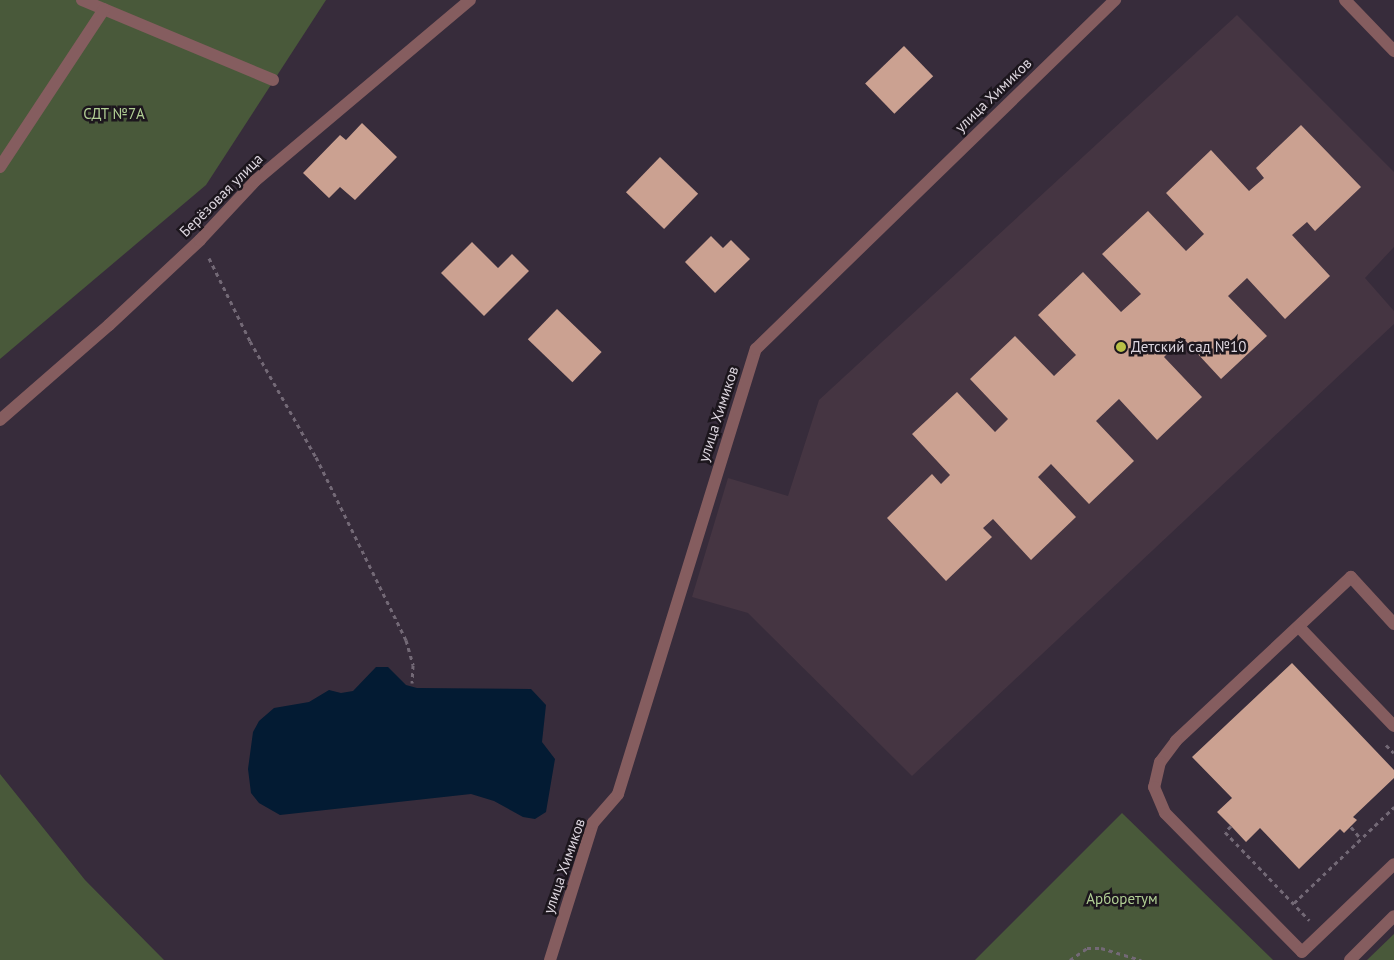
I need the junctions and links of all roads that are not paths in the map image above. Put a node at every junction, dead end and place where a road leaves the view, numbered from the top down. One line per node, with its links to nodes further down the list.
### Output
1 (82, 0): 5 (street)
2 (470, 0): 9 (street, Берёзовая улица)
3 (1115, 0): 16 (street, улица Химиков)
4 (1345, 0): 6 (street)
5 (104, 9): 7 (street); 8 (street)
6 (1394, 51)
7 (273, 80)
8 (0, 166)
9 (0, 420)
10 (1394, 624): 11 (street)
11 (1299, 627): 12 (street); 15 (street)
12 (1394, 726)
13 (1394, 864): 15 (street)
14 (1394, 916): 17 (street)
15 (1306, 956)
16 (550, 960)
17 (1350, 960)

